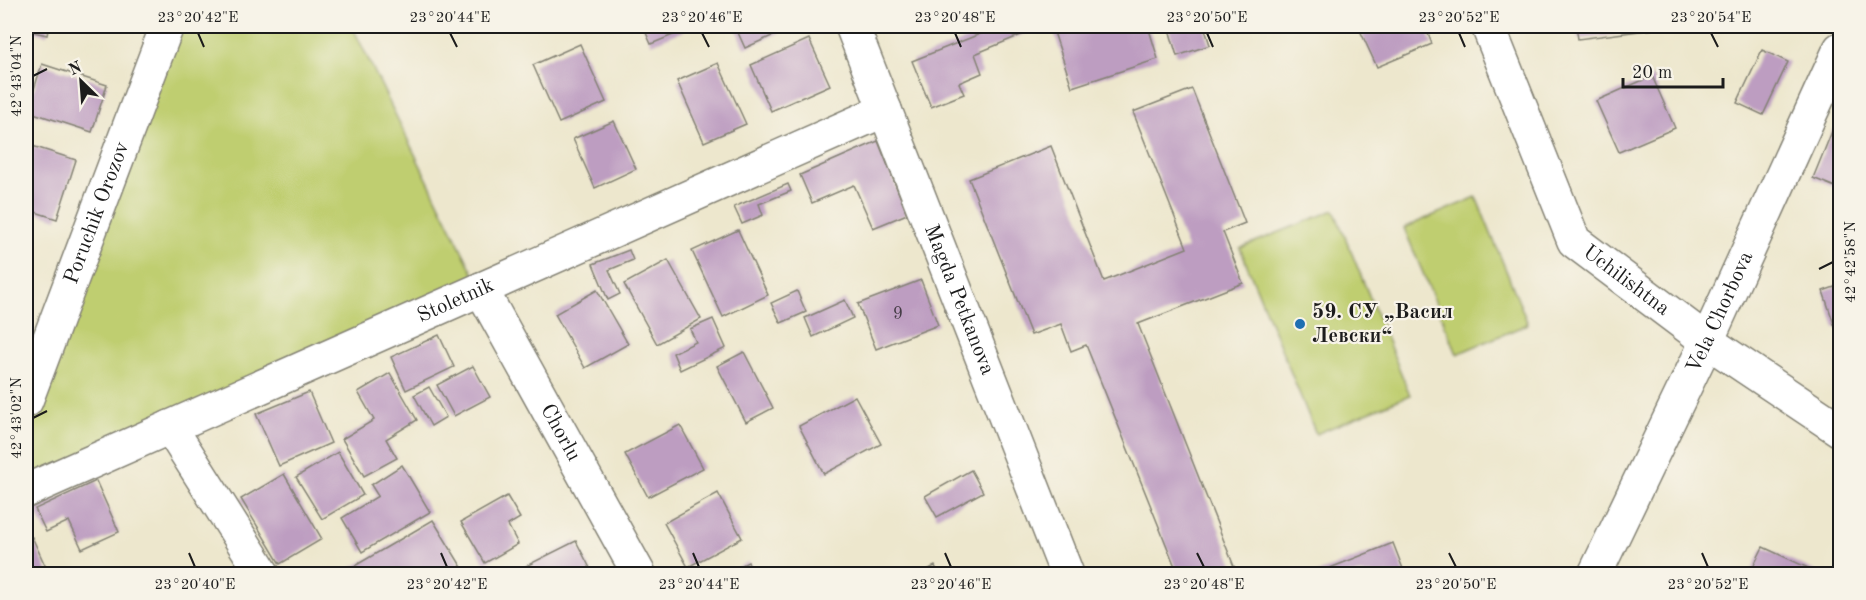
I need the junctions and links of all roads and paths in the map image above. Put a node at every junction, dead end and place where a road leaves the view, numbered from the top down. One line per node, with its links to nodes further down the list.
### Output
1 (167, 26): 8 (street, Poruchik Orozov)
2 (852, 26): 5 (street, Magda Petkanova)
3 (1488, 26): 7 (street, Uchilishtna)
4 (1840, 49): 7 (street, Vela Chorbova)
5 (885, 110): 6 (street, Stoletnik); 14 (street, Magda Petkanova)
6 (481, 289): 9 (street, Stoletnik); 13 (street, Chorlu)
7 (1707, 341): 10 (street, Uchilishtna); 15 (street, Vela Chorbova)
8 (26, 401)
9 (170, 427): 11 (street, Stoletnik); 12 (street)
10 (1840, 430)
11 (26, 491)
12 (263, 574)
13 (639, 574)
14 (1067, 574)
15 (1594, 574)

